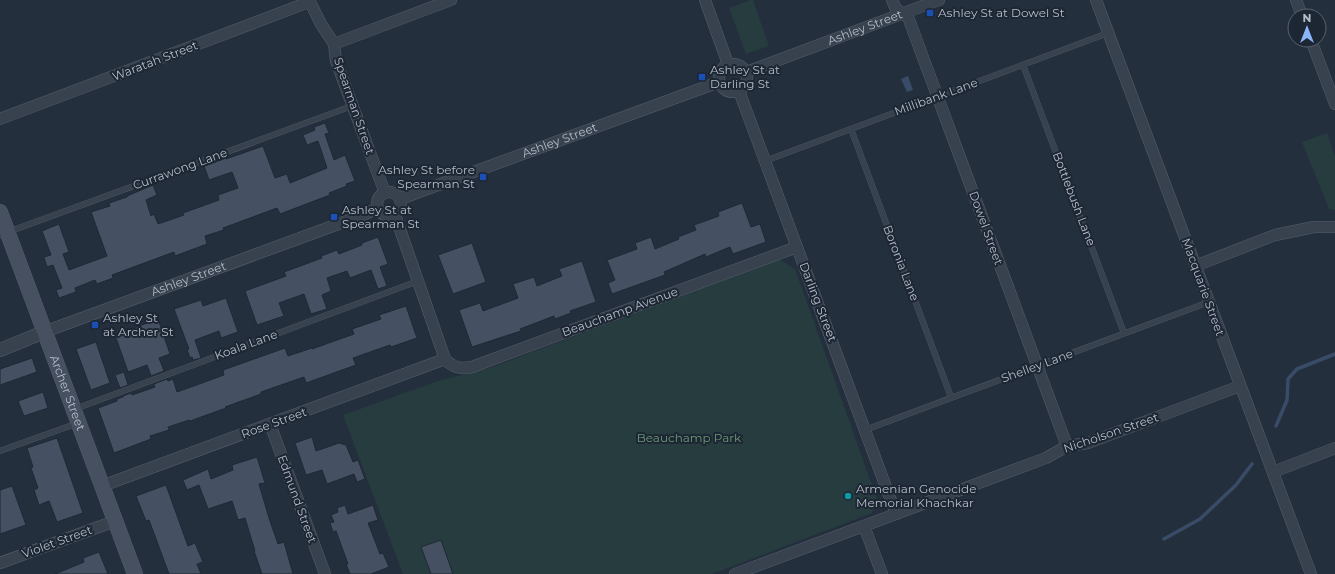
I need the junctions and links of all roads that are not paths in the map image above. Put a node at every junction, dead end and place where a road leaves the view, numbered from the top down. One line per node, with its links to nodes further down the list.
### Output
1 (451, 0): 9 (street)
2 (705, 0): 11 (street)
3 (892, 0): 7 (street, Dowel Street)
4 (939, 0): 7 (street, Ashley Street)
5 (1096, 0): 8 (street, Macquarie Street)
6 (309, 1): 9 (street, Spearman Street); 19 (street, Waratah Street)
7 (902, 13): 13 (street, Ashley Street); 16 (street, Dowel Street)
8 (1108, 33): 12 (lane, Millibank Lane); 30 (street, Macquarie Street)
9 (334, 44): 18 (street, Spearman Street)
10 (1314, 48): 17 (street)
11 (728, 64): 13 (street); 14 (street)
12 (1023, 65): 16 (lane, Millibank Lane); 34 (lane, Bottlebush Lane)
13 (746, 72): 15 (street)
14 (719, 82): 15 (street); 23 (street, Ashley Street)
15 (739, 91): 21 (street, Darling Street)
16 (937, 97): 20 (lane, Millibank Lane); 37 (street, Dowel Street)
17 (1335, 104)
18 (352, 106): 22 (street, Spearman Street); 28 (lane, Currawong Lane)
19 (0, 119)
20 (850, 129): 21 (lane, Millibank Lane); 39 (lane, Boronia Lane)
21 (765, 161): 29 (street, Darling Street)
22 (385, 193): 23 (street); 24 (street)
23 (400, 199): 26 (street)
24 (378, 208): 26 (street); 33 (street, Ashley Street)
25 (0, 212): 28 (main road, Archer Street)
26 (395, 215): 31 (street)
27 (1335, 227): 30 (street)
28 (4, 234): 33 (main road, Archer Street)
29 (797, 247): 36 (street, Beauchamp Avenue); 42 (street, Darling Street)
30 (1195, 266): 32 (street, Macquarie Street)
31 (418, 281): 36 (street); 40 (lane, Koala Lane)
32 (1209, 302): 34 (lane, Shelley Lane); 38 (street, Macquarie Street)
33 (44, 332): 35 (street, Ashley Street); 40 (main road, Archer Street)
34 (1124, 333): 37 (lane, Shelley Lane)
35 (0, 350)
36 (445, 359): 41 (street, Rose Street)
37 (1037, 366): 39 (lane, Shelley Lane); 43 (street, Dowel Street)
38 (1240, 386): 43 (street, Nicholson Street); 46 (street, Macquarie Street)
39 (951, 398): 42 (lane, Shelley Lane)
40 (76, 416): 45 (lane, Koala Lane); 47 (main road, Archer Street)
41 (270, 424): 47 (street, Rose Street); 53 (street, Edmund Street)
42 (865, 430): 48 (street, Darling Street)
43 (1067, 446): 48 (street, Nicholson Street)
44 (1335, 448): 46 (street)
45 (0, 451)
46 (1273, 472): 56 (street, Macquarie Street)
47 (102, 486): 49 (main road, Archer Street)
48 (896, 514): 50 (street, Nicholson Street)
49 (115, 521): 51 (street, Violet Street); 52 (main road, Archer Street)
50 (864, 526): 54 (street, Nicholson Street); 55 (street)
51 (0, 563)
52 (135, 574)
53 (325, 574)
54 (735, 574)
55 (882, 574)
56 (1311, 574)

